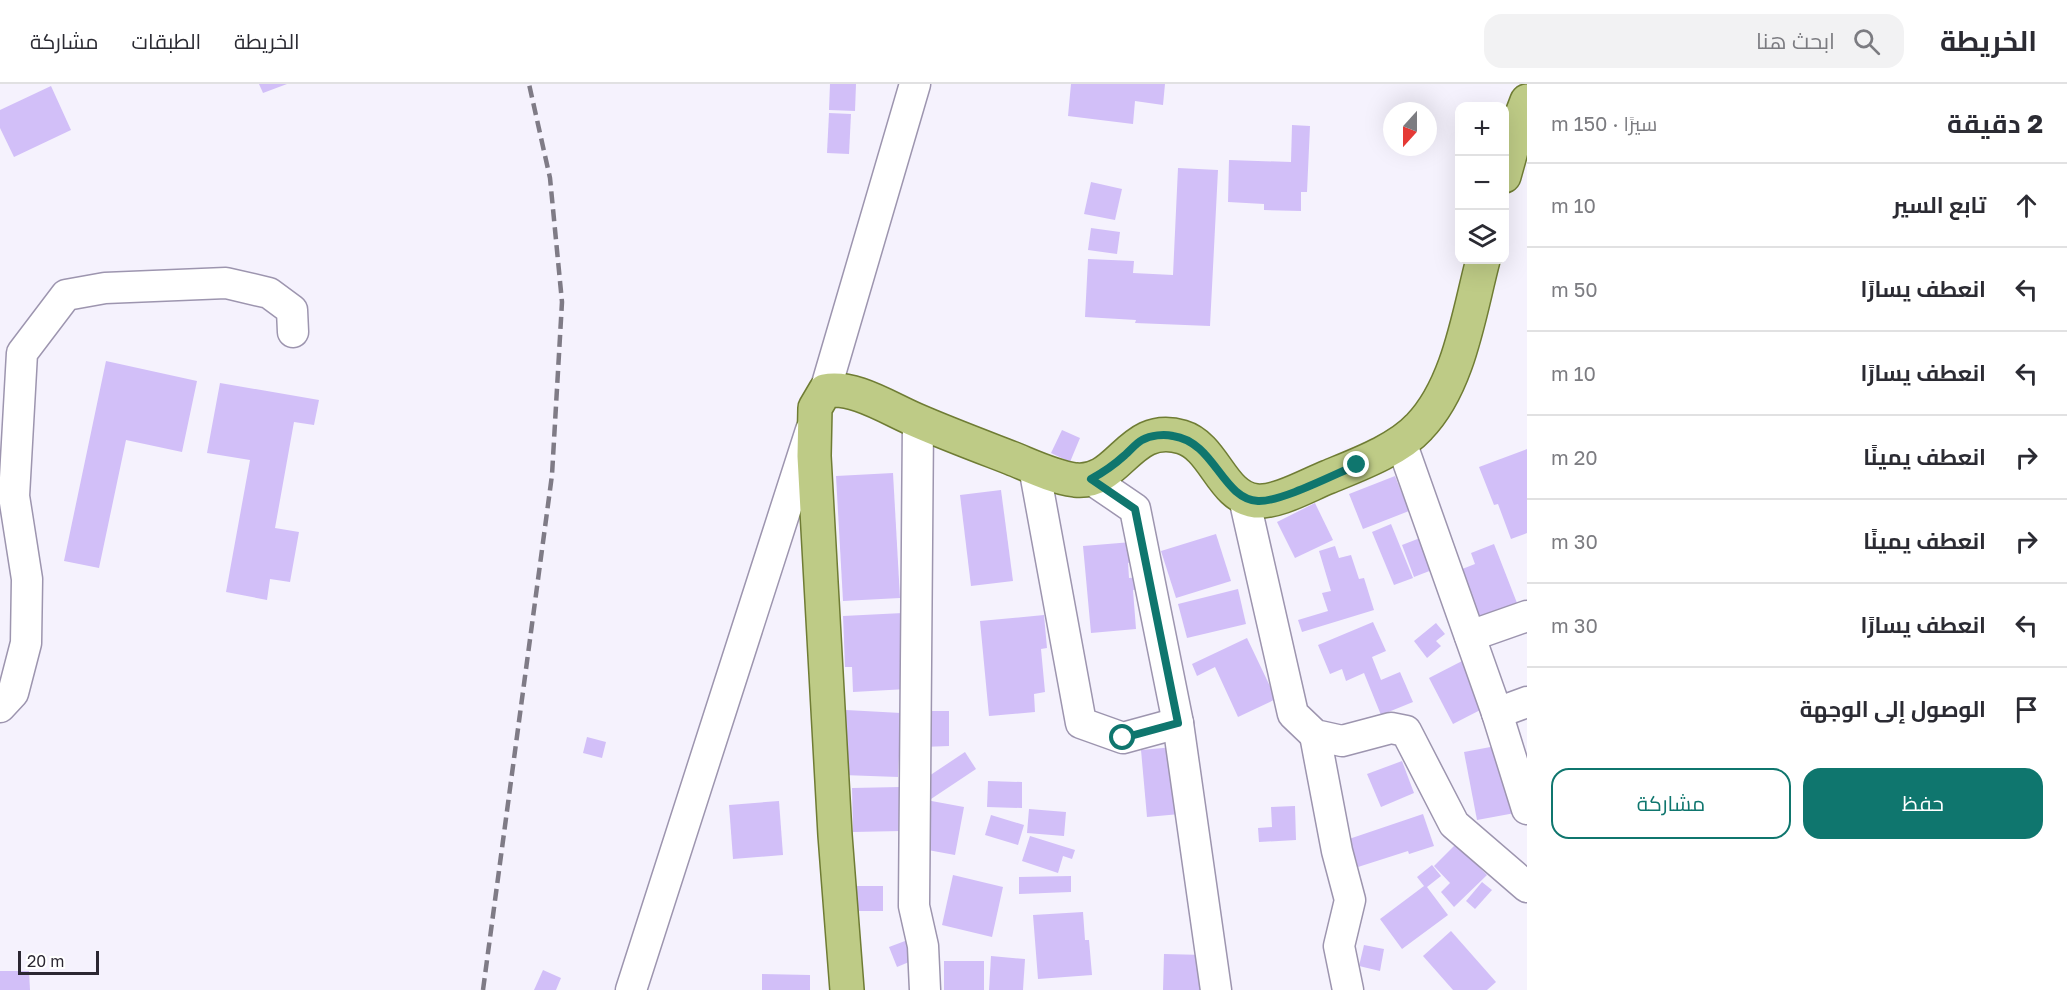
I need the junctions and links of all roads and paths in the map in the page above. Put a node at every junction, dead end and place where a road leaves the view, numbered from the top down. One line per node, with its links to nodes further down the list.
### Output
1 (915, 84): 6 (street)
2 (1527, 101): 3 (main road)
3 (1509, 158)
4 (1482, 264): 9 (main road)
5 (293, 332): 12 (street)
6 (825, 391): 7 (main road); 8 (main road)
7 (814, 421): 23 (street); 24 (main road)
8 (918, 421): 10 (main road); 25 (street)
9 (1401, 442): 13 (main road); 15 (street)
10 (1034, 467): 11 (main road); 19 (street)
11 (1091, 479): 13 (main road); 19 (street)
12 (7, 493): 17 (street)
13 (1244, 498): 20 (street)
14 (1527, 616): 15 (street)
15 (1470, 636): 18 (street)
16 (1527, 702): 18 (street)
17 (0, 707)
18 (1497, 713): 21 (street)
19 (1178, 723): 26 (street)
20 (1315, 735): 22 (street); 27 (street)
21 (1527, 809)
22 (1527, 887)
23 (630, 990)
24 (847, 990)
25 (925, 990)
26 (1216, 990)
27 (1348, 990)

